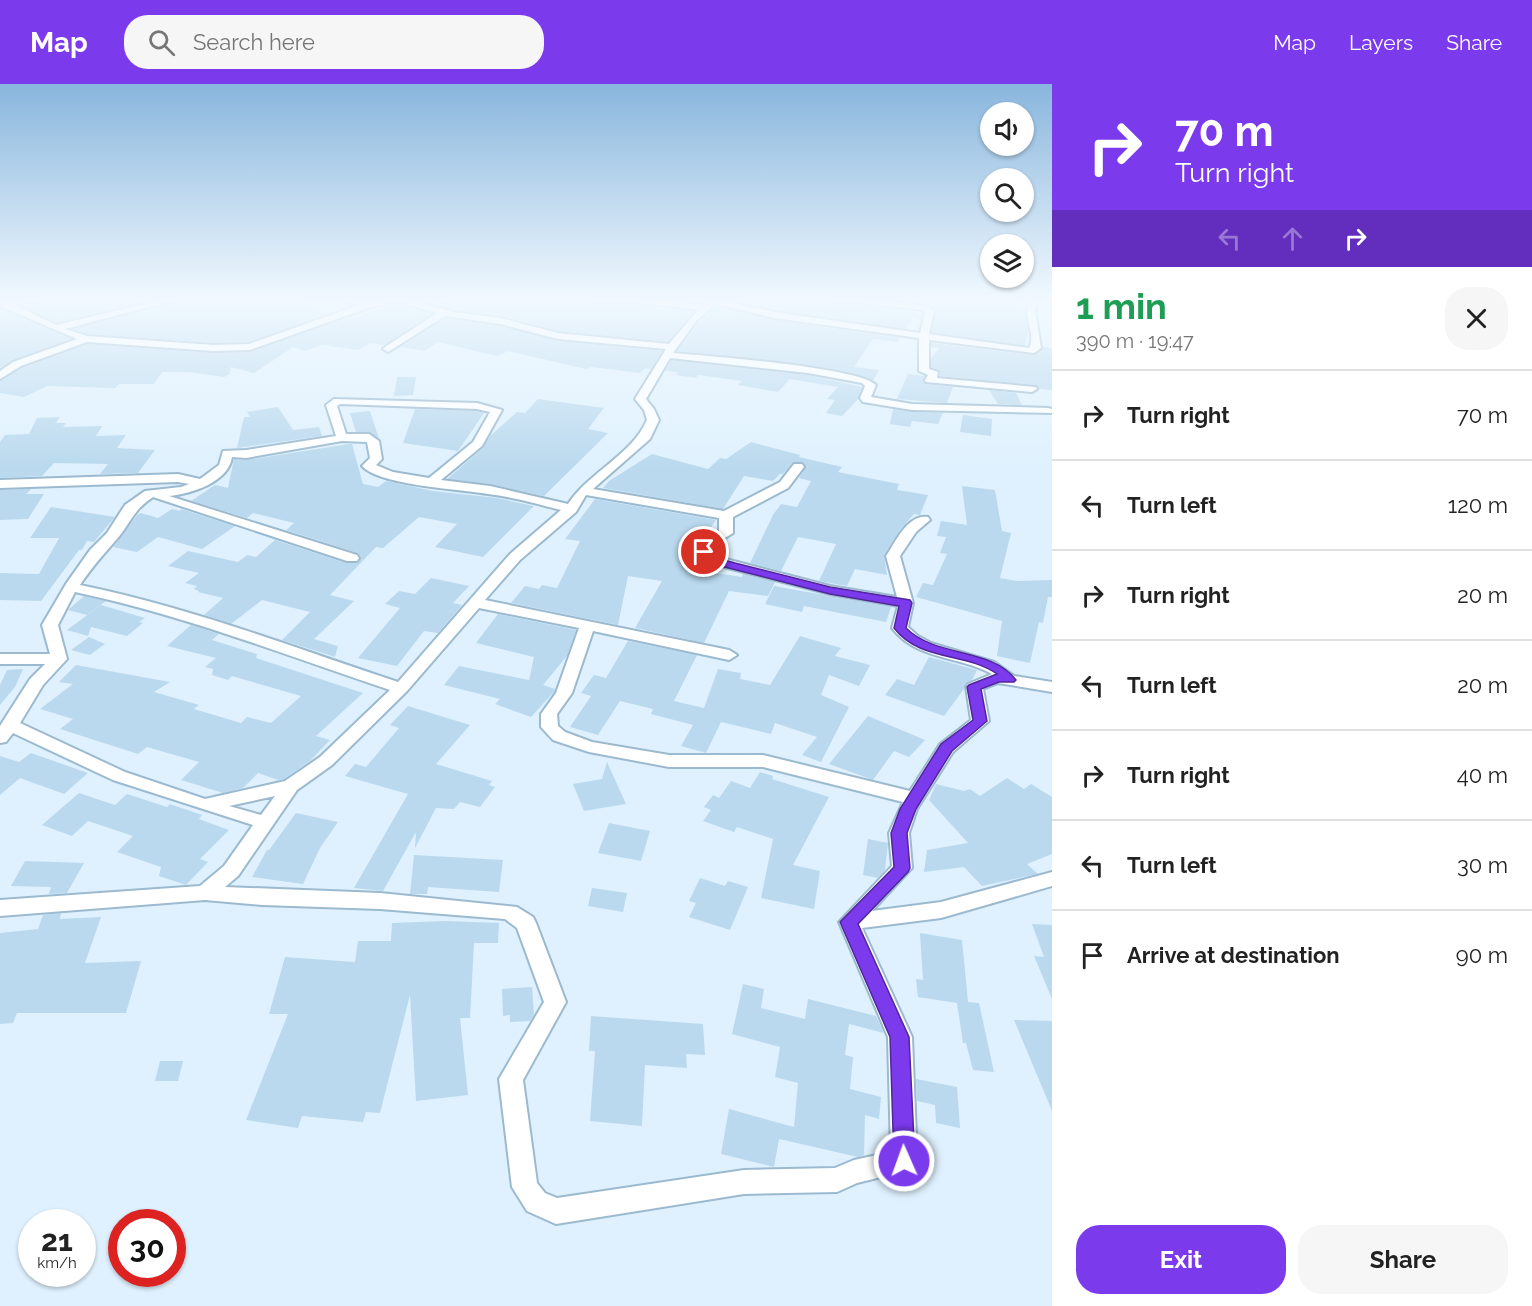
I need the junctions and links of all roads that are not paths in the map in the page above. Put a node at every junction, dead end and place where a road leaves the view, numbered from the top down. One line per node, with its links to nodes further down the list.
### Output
1 (42, 355): 5 (street)
2 (667, 355): 15 (street)
3 (699, 355): 7 (street)
4 (924, 355): 6 (street)
5 (0, 376)
6 (1032, 389)
7 (1048, 411)
8 (342, 438): 11 (street); 11 (street); 12 (street)
9 (798, 466): 18 (street)
10 (178, 477): 12 (street); 13 (street); 14 (street)
11 (433, 481): 17 (street)
12 (202, 483): 14 (street)
13 (0, 484)
14 (169, 491): 16 (street)
15 (583, 491): 17 (street); 18 (street)
16 (149, 494): 20 (street); 21 (street)
17 (571, 509): 22 (street)
18 (726, 515): 23 (street)
19 (922, 520): 23 (street)
20 (352, 558)
21 (71, 587): 27 (street); 30 (street)
22 (477, 603): 24 (street); 30 (street)
23 (906, 603): 28 (street)
24 (587, 626): 25 (street); 33 (street)
25 (729, 655)
26 (0, 659): 27 (street)
27 (59, 659): 31 (street)
28 (1009, 680): 29 (street); 33 (street)
29 (1052, 687)
30 (401, 688): 32 (street)
31 (5, 732): 34 (street)
32 (291, 786): 34 (street); 35 (street)
33 (916, 799): 41 (street)
34 (205, 805): 35 (street)
35 (264, 822): 36 (street)
36 (231, 872): 38 (street); 39 (street)
37 (1052, 879): 41 (street)
38 (205, 893): 39 (street); 40 (street)
39 (239, 895): 41 (street)
40 (0, 908)
41 (849, 922)

